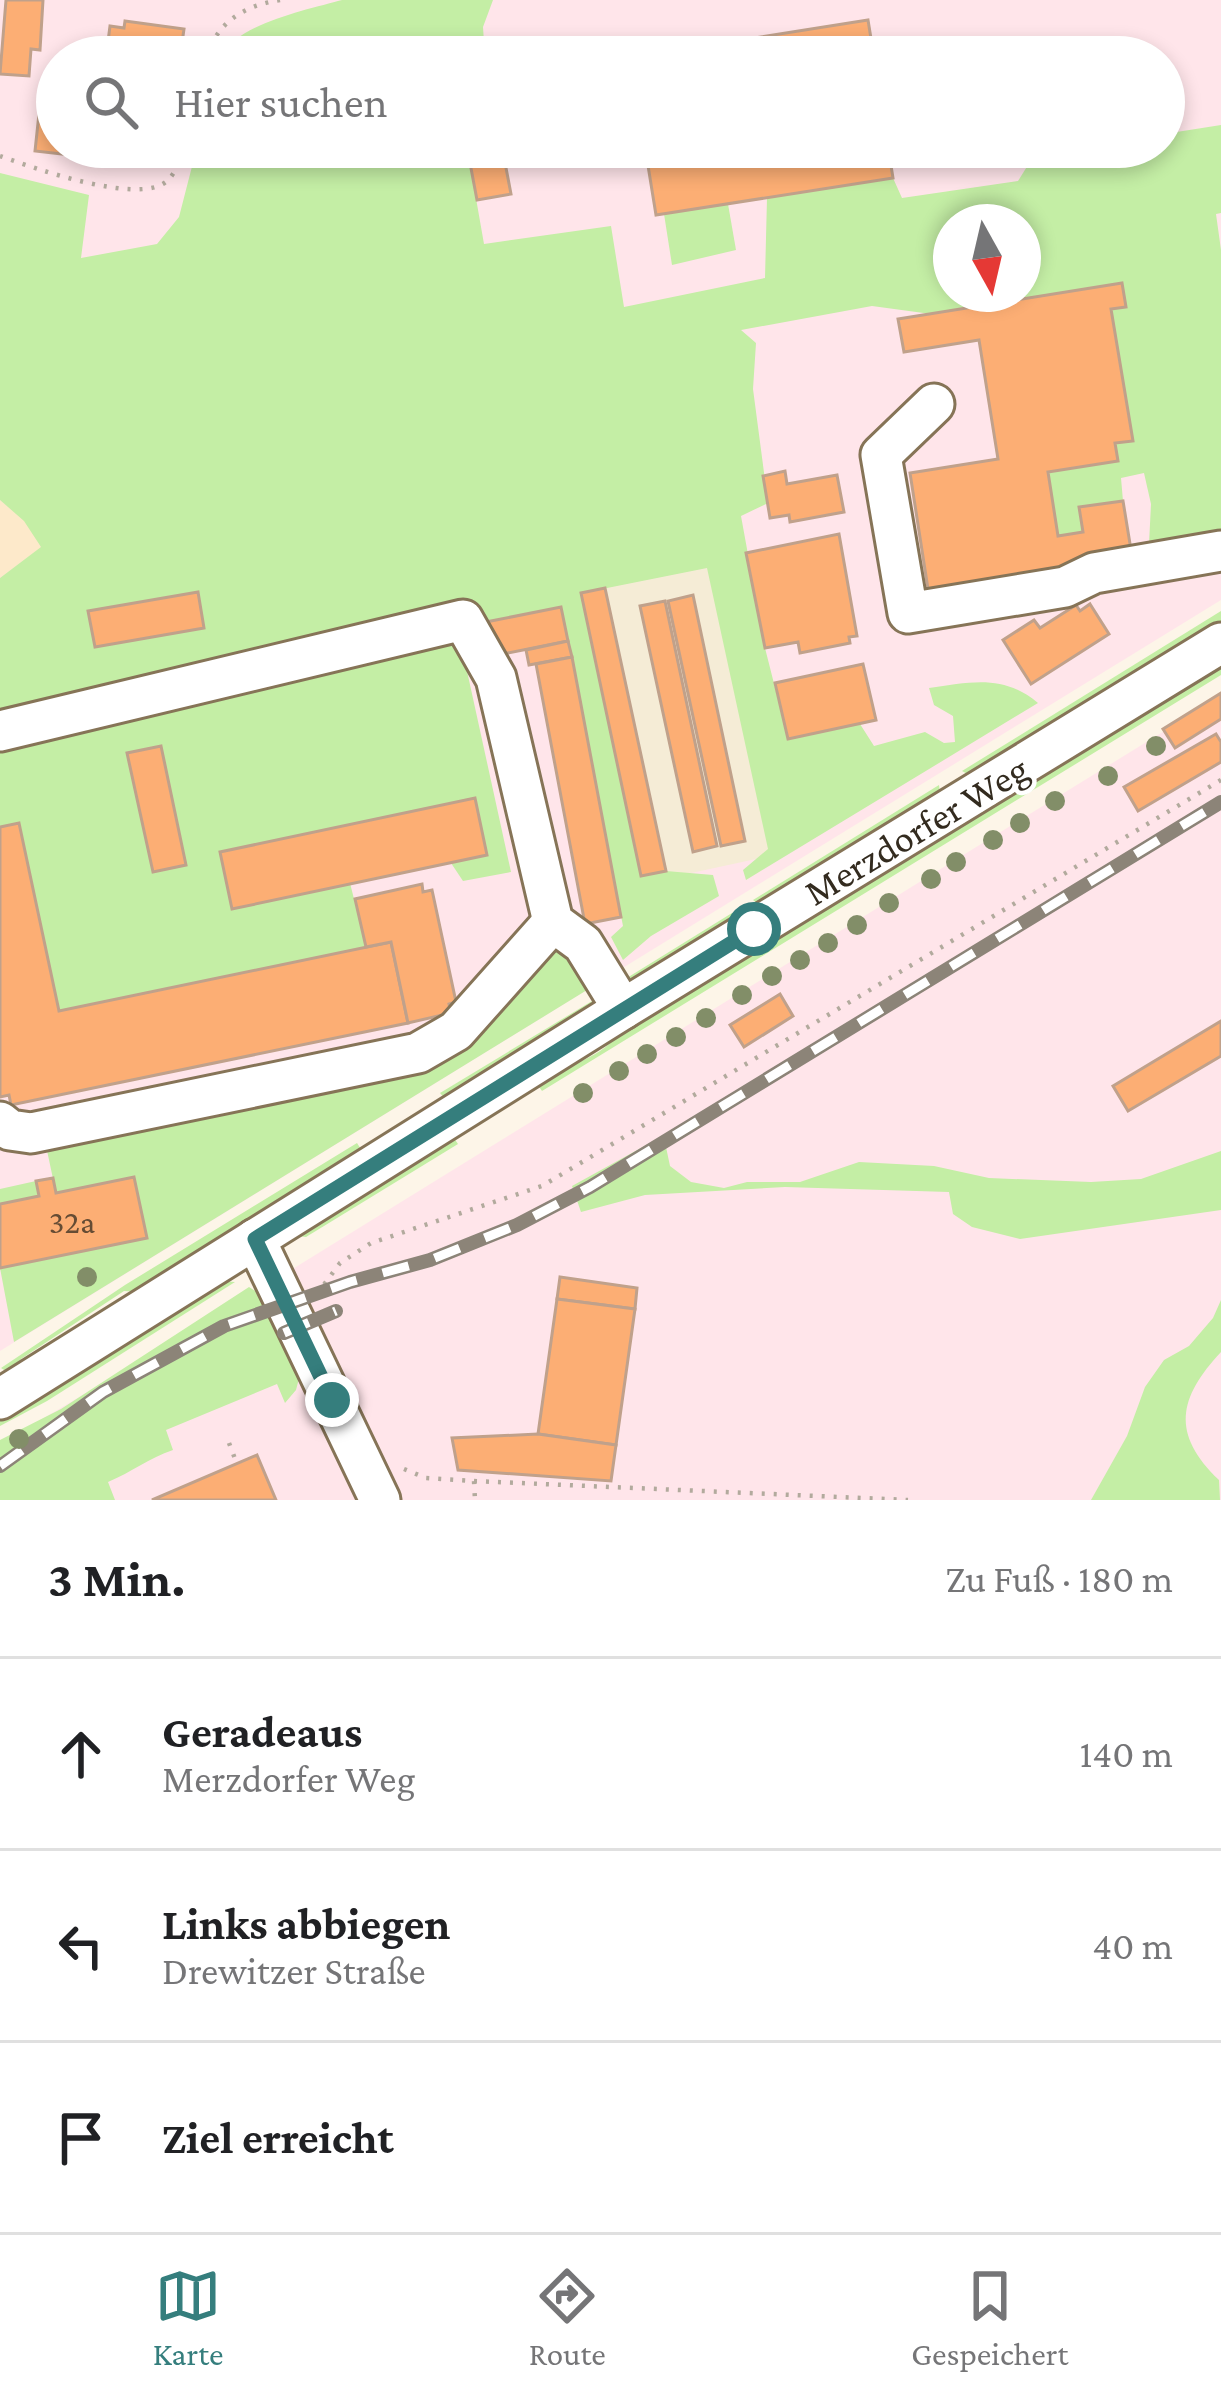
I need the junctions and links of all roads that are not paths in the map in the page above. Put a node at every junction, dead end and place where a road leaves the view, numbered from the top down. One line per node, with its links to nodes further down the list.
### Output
1 (934, 404): 2 (street)
2 (1221, 551)
3 (1221, 643): 6 (street, Merzdorfer Weg)
4 (0, 731): 5 (street)
5 (553, 922): 6 (street); 7 (street)
6 (622, 1010): 8 (street, Merzdorfer Weg)
7 (3, 1130)
8 (255, 1239): 9 (street, Merzdorfer Weg); 10 (street)
9 (2, 1393)
10 (380, 1500)

